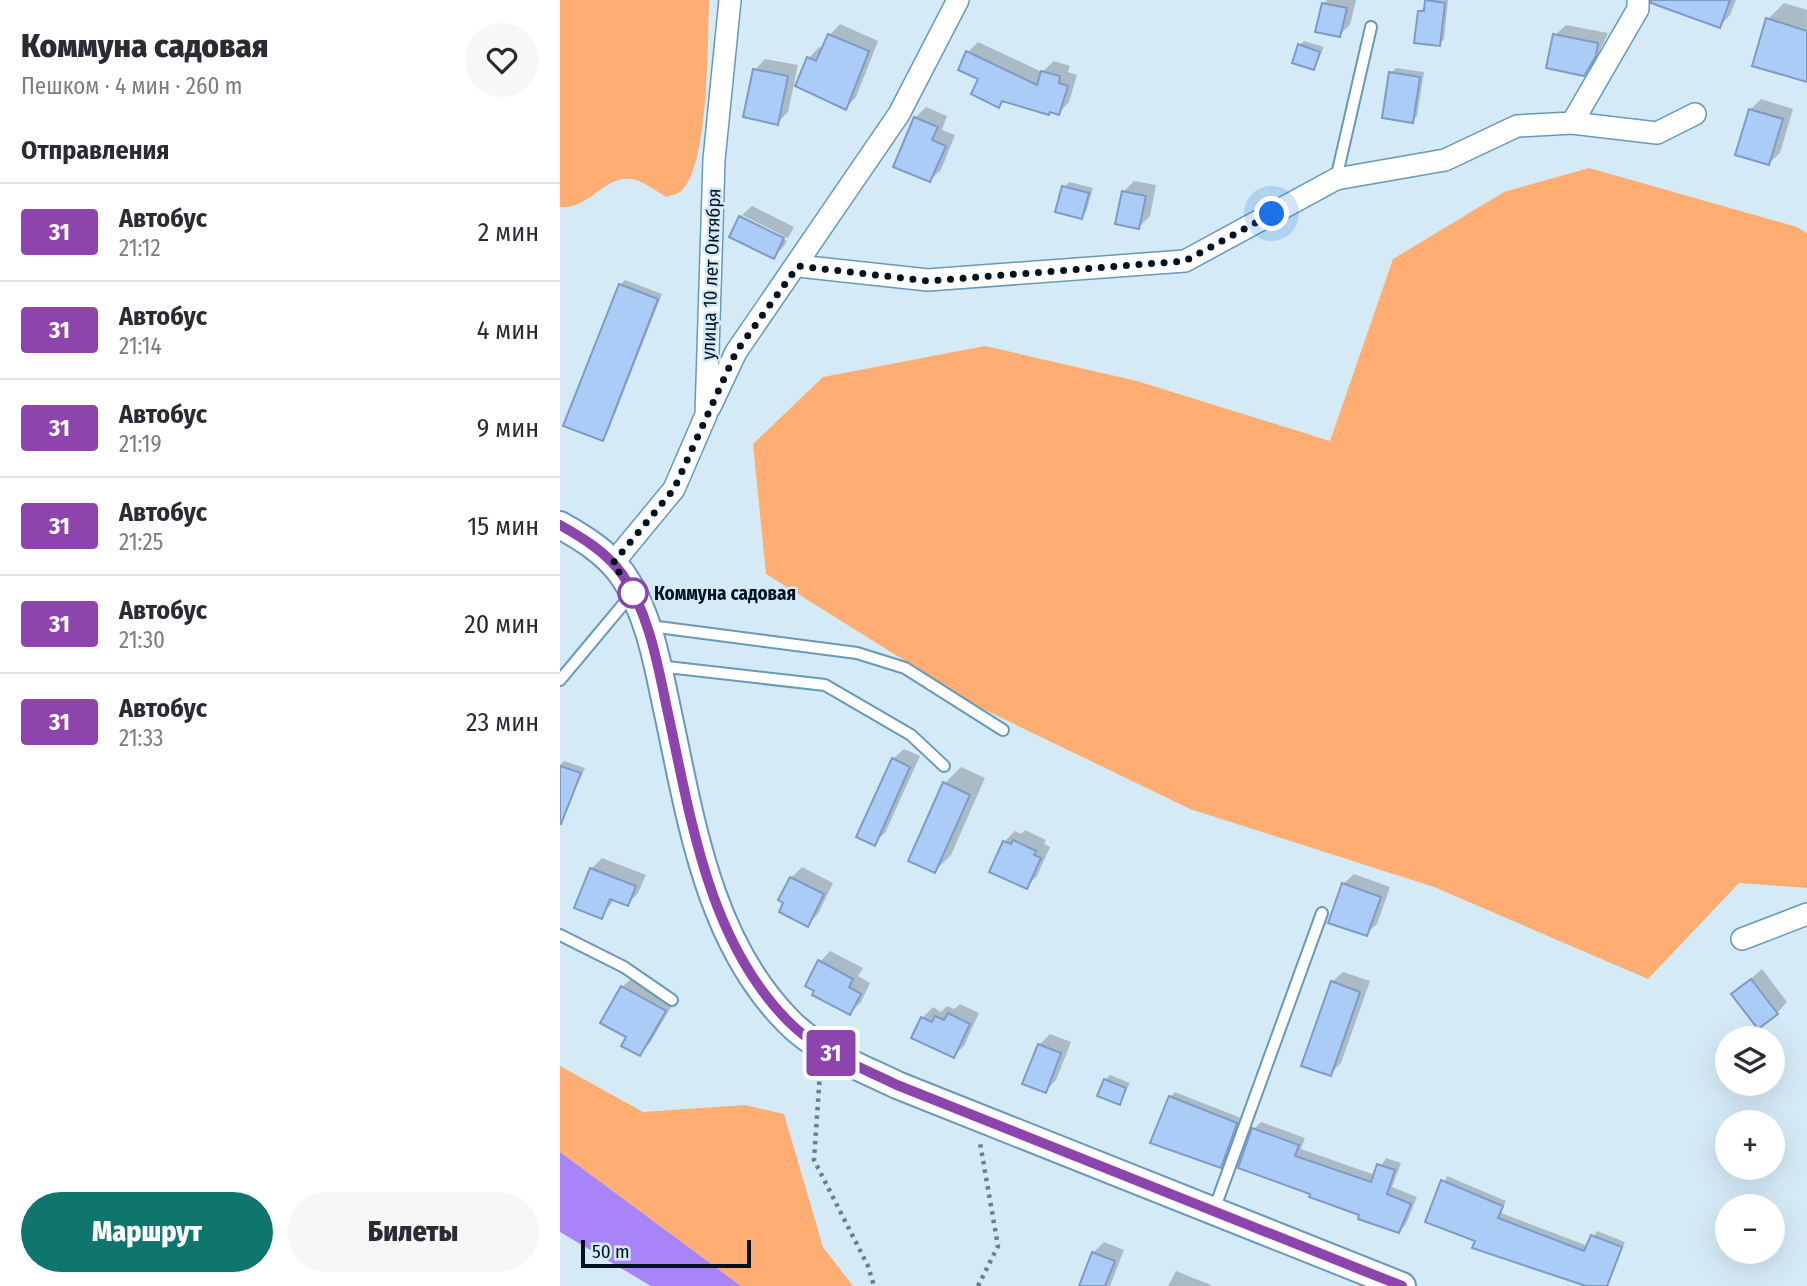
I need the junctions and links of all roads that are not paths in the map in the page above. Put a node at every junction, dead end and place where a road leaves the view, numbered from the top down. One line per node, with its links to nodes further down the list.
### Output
1 (730, 0): 9 (street, улица 10 лет Октября)
2 (958, 0): 8 (street)
3 (1638, 0): 6 (street)
4 (1371, 27): 7 (lane)
5 (1695, 114): 6 (street)
6 (1572, 123): 7 (street)
7 (1336, 179): 8 (street)
8 (798, 266): 9 (street)
9 (706, 415): 11 (street, улица 10 лет Октября)
10 (560, 525): 11 (street)
11 (613, 563): 12 (street)
12 (633, 593): 13 (street); 15 (lane)
13 (646, 625): 14 (street); 16 (lane)
14 (658, 666): 17 (lane); 23 (street)
15 (560, 680)
16 (1003, 730)
17 (944, 766)
18 (1322, 913): 23 (lane)
19 (1807, 914): 21 (street)
20 (560, 935): 22 (lane)
21 (1742, 939)
22 (672, 1000)
23 (1213, 1211): 24 (street)
24 (1402, 1286)

